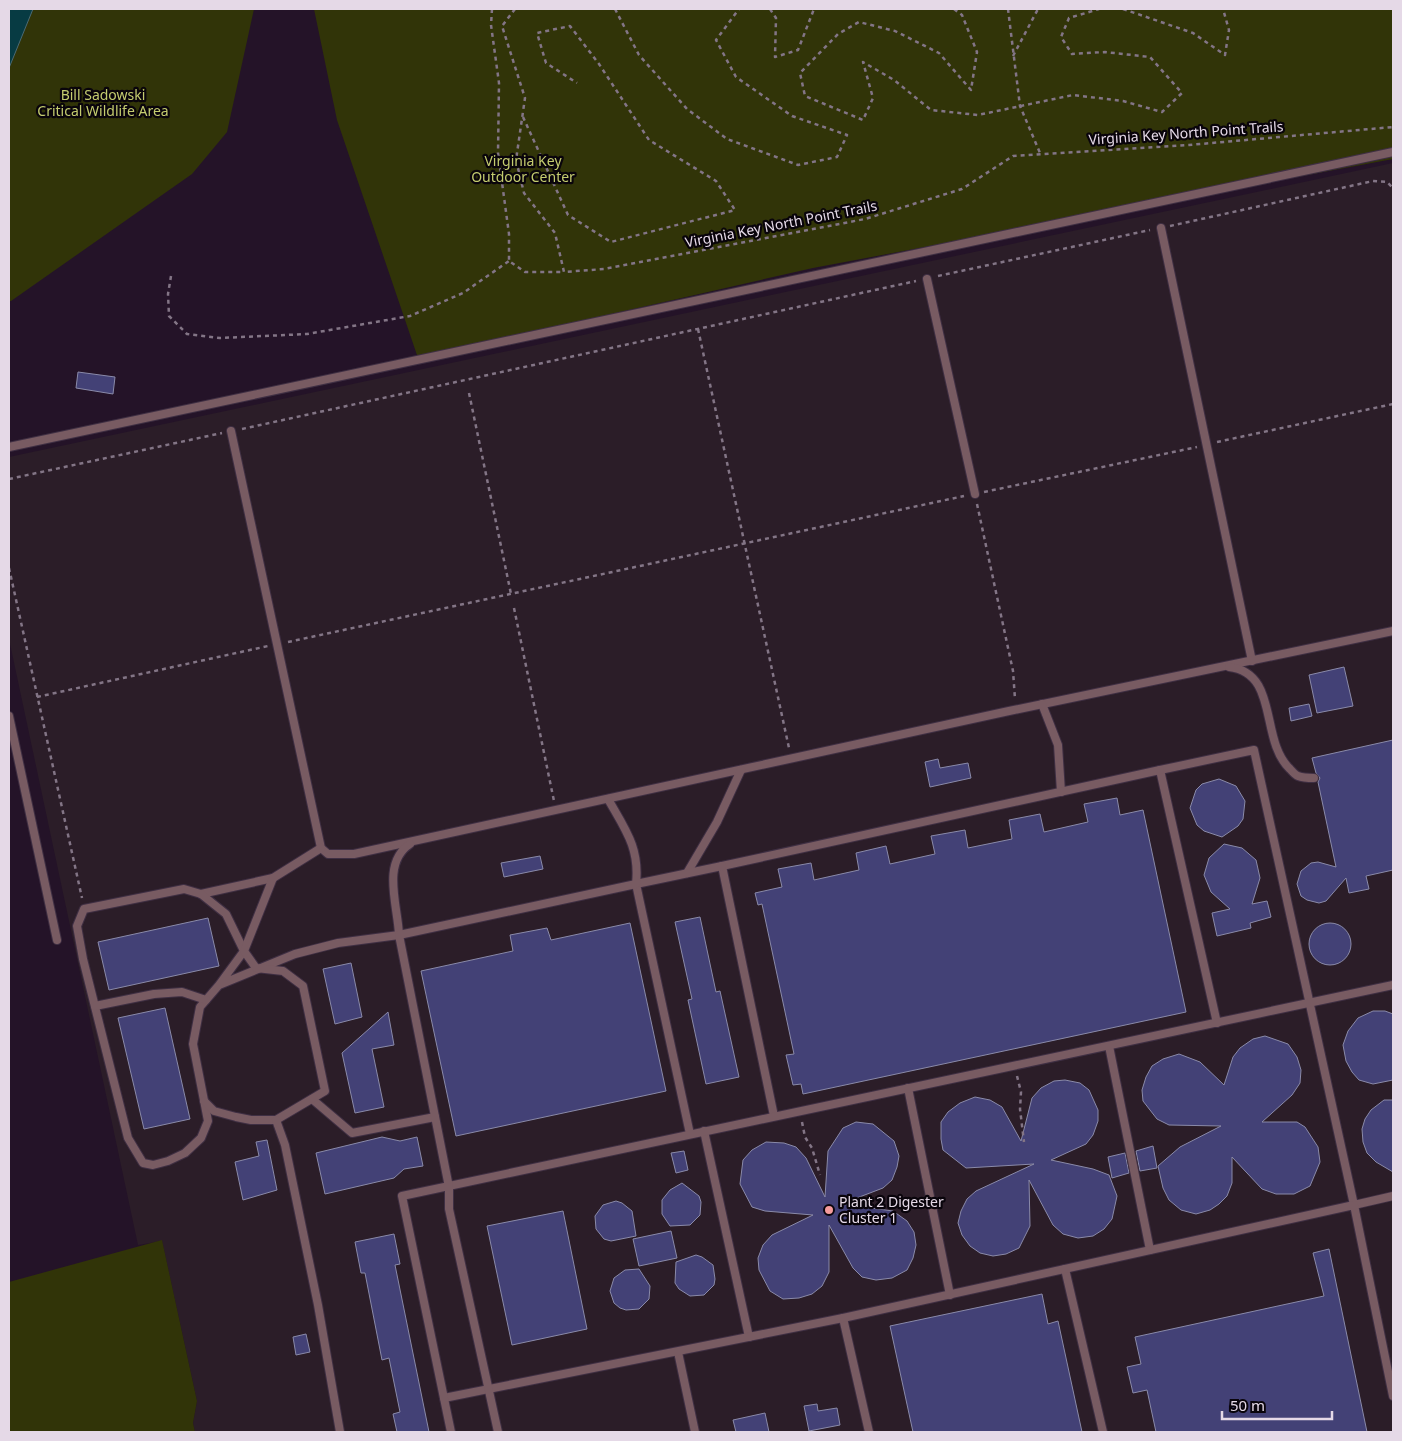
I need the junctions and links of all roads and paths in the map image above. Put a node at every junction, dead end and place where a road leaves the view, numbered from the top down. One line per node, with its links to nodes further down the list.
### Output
1 (492, 9): 22 (path)
2 (515, 9): 16 (path)
3 (614, 9): 4 (path)
4 (739, 9)
5 (770, 9): 6 (path)
6 (814, 9)
7 (954, 9): 15 (path, Virginia Key North Point Trails)
8 (1008, 9): 13 (path)
9 (1038, 9): 13 (path)
10 (1099, 9): 15 (path, Virginia Key North Point Trails)
11 (1123, 9): 12 (path)
12 (1223, 9)
13 (1013, 57): 15 (path)
14 (577, 83): 16 (path)
15 (1020, 106): 19 (path)
16 (522, 115): 23 (path)
17 (1393, 127): 19 (path, Virginia Key North Point Trails)
18 (1393, 152): 31 (lane)
19 (1040, 153): 23 (path, Virginia Key North Point Trails)
20 (1393, 188): 21 (path)
21 (1161, 228): 25 (path); 30 (lane)
22 (509, 261): 23 (path, Virginia Key North Point Trails); 24 (path)
23 (564, 272)
24 (171, 276)
25 (927, 279): 26 (path); 33 (lane)
26 (698, 329): 29 (path); 34 (path)
27 (469, 393): 36 (path)
28 (1393, 404): 30 (path)
29 (231, 431): 32 (path); 39 (lane)
30 (1206, 444): 33 (path); 40 (lane)
31 (9, 447)
32 (9, 479)
33 (975, 494): 34 (path); 44 (path)
34 (745, 543): 36 (path); 46 (path)
35 (9, 568): 42 (path)
36 (510, 594): 39 (path)
37 (514, 608): 52 (path)
38 (1393, 631): 40 (lane)
39 (277, 644): 42 (path); 54 (lane)
40 (1252, 661): 41 (lane)
41 (1222, 667): 43 (lane); 49 (lane)
42 (37, 697): 60 (path)
43 (1042, 704): 44 (lane); 50 (lane)
44 (1009, 711): 46 (lane)
45 (9, 716): 62 (lane)
46 (792, 759): 47 (lane)
47 (741, 770): 51 (lane); 56 (lane)
48 (1160, 770): 50 (lane); 68 (lane); 70 (lane)
49 (1314, 778)
50 (1061, 792): 55 (lane)
51 (608, 799): 52 (lane); 58 (lane)
52 (556, 810): 53 (lane)
53 (415, 840): 54 (lane); 61 (lane)
54 (321, 848): 57 (lane)
55 (722, 866): 56 (lane); 77 (lane)
56 (688, 873): 58 (lane)
57 (273, 878): 59 (lane); 63 (lane)
58 (636, 884): 61 (lane); 81 (lane)
59 (201, 894): 60 (lane); 63 (lane)
60 (84, 909): 69 (lane)
61 (399, 935): 64 (lane); 78 (lane)
62 (57, 940)
63 (244, 951): 64 (lane); 65 (lane)
64 (256, 968): 65 (lane); 74 (lane)
65 (219, 985): 67 (lane)
66 (1393, 985): 68 (lane)
67 (206, 1000): 69 (lane); 75 (lane)
68 (1310, 1004): 70 (lane); 86 (lane)
69 (95, 1006): 75 (lane)
70 (1217, 1023): 71 (lane)
71 (1109, 1046): 72 (lane); 87 (lane)
72 (1015, 1066): 73 (lane); 82 (path)
73 (908, 1088): 76 (lane); 89 (lane)
74 (312, 1099): 78 (lane); 79 (lane)
75 (203, 1100): 79 (lane)
76 (800, 1110): 77 (lane); 83 (path)
77 (774, 1116): 80 (lane)
78 (435, 1117): 84 (lane)
79 (276, 1120): 96 (lane)
80 (704, 1131): 81 (lane); 91 (lane)
81 (690, 1134): 84 (lane)
82 (1024, 1142)
83 (820, 1175)
84 (449, 1187): 93 (lane); 95 (lane)
85 (1393, 1196): 86 (lane)
86 (1354, 1205): 87 (lane); 94 (lane)
87 (1150, 1250): 88 (lane)
88 (1065, 1269): 89 (lane); 101 (lane)
89 (950, 1294): 90 (lane)
90 (843, 1318): 91 (lane); 100 (lane)
91 (749, 1338): 92 (lane)
92 (678, 1352): 93 (lane); 99 (lane)
93 (488, 1390): 95 (lane); 98 (lane)
94 (1393, 1396)
95 (444, 1398): 97 (lane)
96 (340, 1432)
97 (451, 1432)
98 (498, 1432)
99 (694, 1432)
100 (869, 1432)
101 (1103, 1432)

